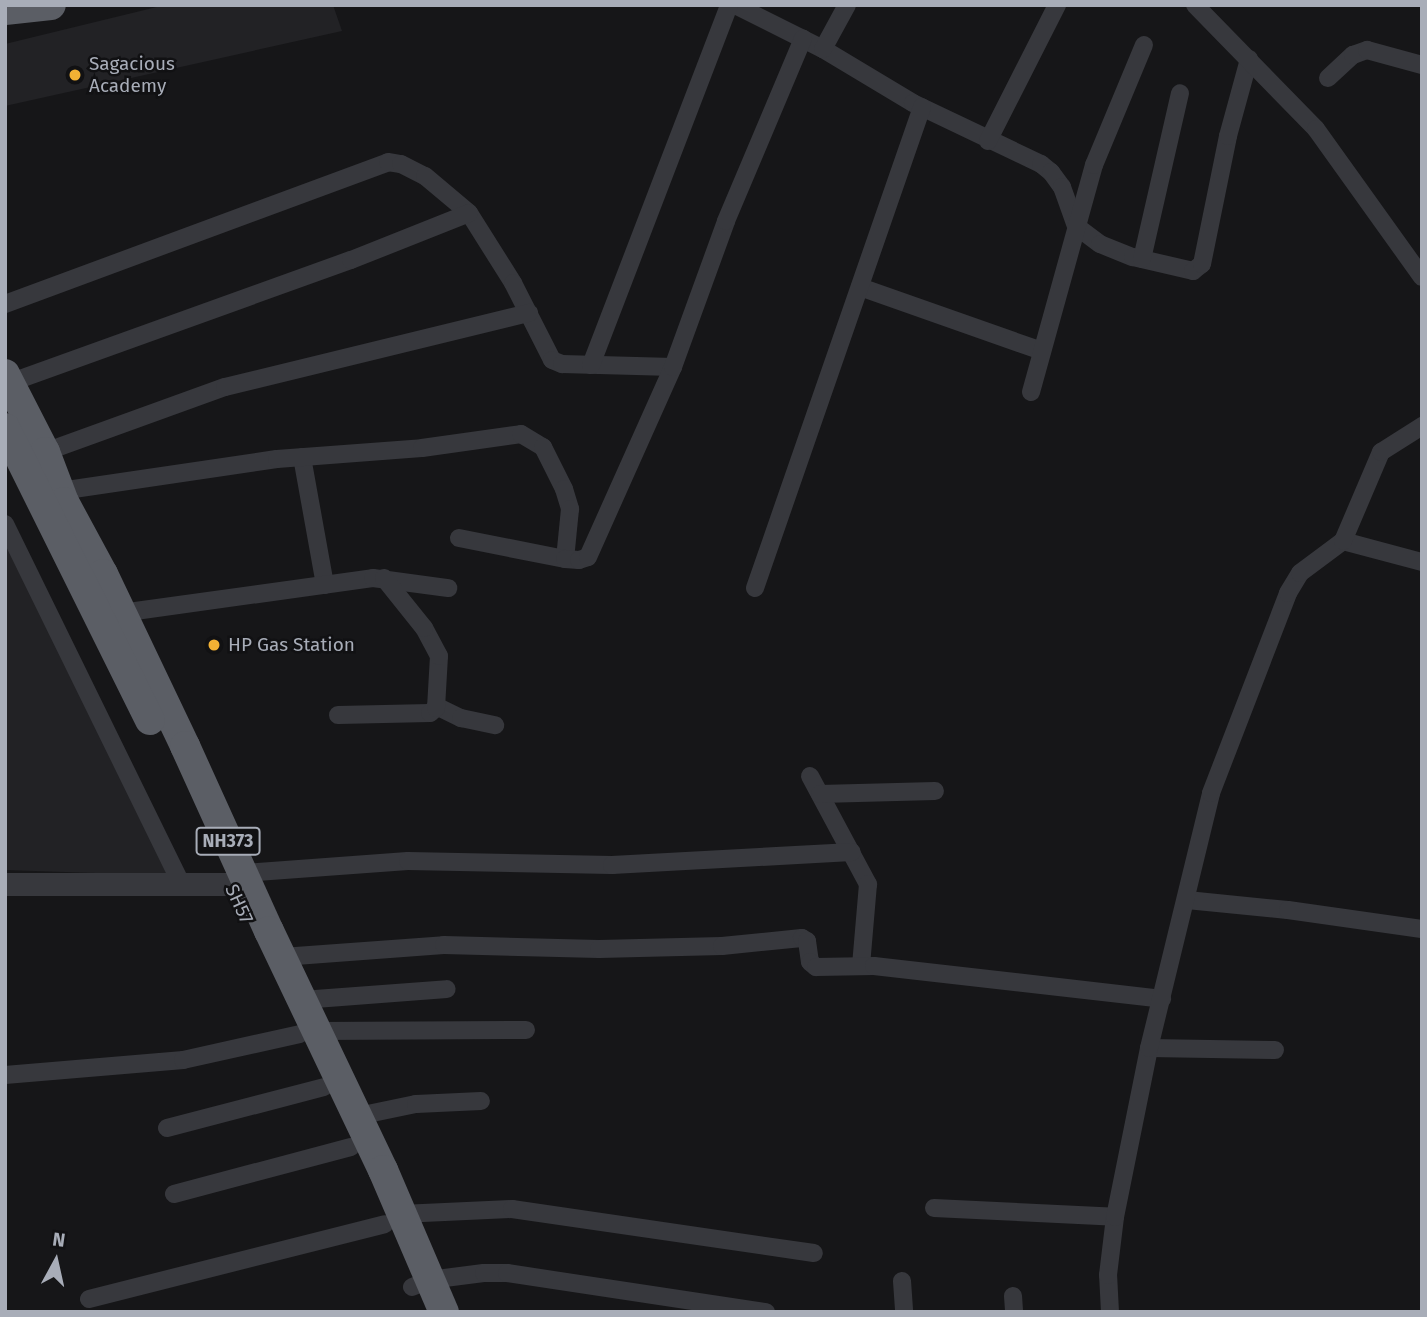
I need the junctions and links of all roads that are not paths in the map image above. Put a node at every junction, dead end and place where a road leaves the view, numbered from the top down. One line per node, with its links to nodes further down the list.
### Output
1 (51, 5): 7 (highway)
2 (729, 5): 25 (street)
3 (847, 5): 10 (street)
4 (1057, 5): 16 (street)
5 (1195, 5): 11 (street)
6 (746, 8): 8 (street)
7 (5, 10)
8 (803, 39): 10 (street); 26 (street)
9 (1144, 45): 18 (street)
10 (823, 49): 15 (street)
11 (1249, 59): 19 (street); 20 (street)
12 (1422, 65): 13 (street)
13 (1328, 78)
14 (1180, 93): 19 (street)
15 (922, 107): 16 (street); 21 (street)
16 (988, 141): 18 (street)
17 (469, 213): 22 (street); 23 (street); 27 (street)
18 (1076, 226): 19 (street); 24 (street)
19 (1142, 259)
20 (1422, 277)
21 (860, 287): 24 (street); 43 (street)
22 (5, 304)
23 (529, 313): 25 (street); 31 (street)
24 (1042, 351): 28 (street)
25 (592, 365): 26 (street)
26 (673, 367): 37 (street)
27 (7, 378): 31 (highway, NH373)
28 (1031, 392)
29 (1422, 426): 36 (street)
30 (5, 428): 40 (highway, SH57 / NH373)
31 (45, 452): 33 (highway, NH373)
32 (302, 457): 33 (street); 37 (street); 41 (street)
33 (60, 492): 40 (highway, NH373)
34 (5, 524): 54 (street)
35 (459, 538): 37 (street)
36 (1343, 541): 38 (street); 55 (street)
37 (565, 559)
38 (1422, 562)
39 (384, 578): 41 (street); 42 (street); 45 (street)
40 (93, 580): 44 (highway, NH373); 52 (highway, SH57 / NH373)
41 (325, 585): 44 (street)
42 (448, 588)
43 (755, 588)
44 (121, 613): 52 (highway, NH373)
45 (436, 706): 46 (street); 47 (street)
46 (338, 715)
47 (495, 725)
48 (810, 776): 50 (street)
49 (935, 791): 50 (street)
50 (820, 794): 51 (street)
51 (852, 852): 52 (street); 58 (street)
52 (236, 879): 54 (street); 57 (highway, NH373); 63 (highway, SH57 / NH373)
53 (5, 884): 54 (street)
54 (182, 885)
55 (1187, 900): 56 (street); 60 (street)
56 (1422, 929)
57 (282, 957): 58 (street); 61 (highway, NH373)
58 (861, 966): 60 (street)
59 (447, 989): 61 (street)
60 (1162, 999): 64 (street)
61 (302, 1000): 63 (highway, NH373)
62 (526, 1030): 63 (street)
63 (308, 1032): 66 (street); 67 (highway, SH57 / NH373); 69 (highway, NH373)
64 (1149, 1048): 65 (street); 74 (street)
65 (1275, 1050)
66 (5, 1075)
67 (324, 1087): 70 (street); 71 (highway, SH57 / NH373)
68 (481, 1101): 69 (street)
69 (358, 1116): 75 (highway, NH373)
70 (167, 1128)
71 (351, 1147): 72 (street); 75 (highway, SH57 / NH373)
72 (174, 1194)
73 (934, 1208): 74 (street)
74 (1115, 1217): 83 (street)
75 (393, 1219): 76 (street); 78 (highway, NH373); 79 (street)
76 (814, 1253)
77 (902, 1280): 82 (street)
78 (421, 1293): 80 (highway, NH373); 81 (street)
79 (89, 1299)
80 (444, 1312)
81 (766, 1312)
82 (904, 1312)
83 (1110, 1312)

